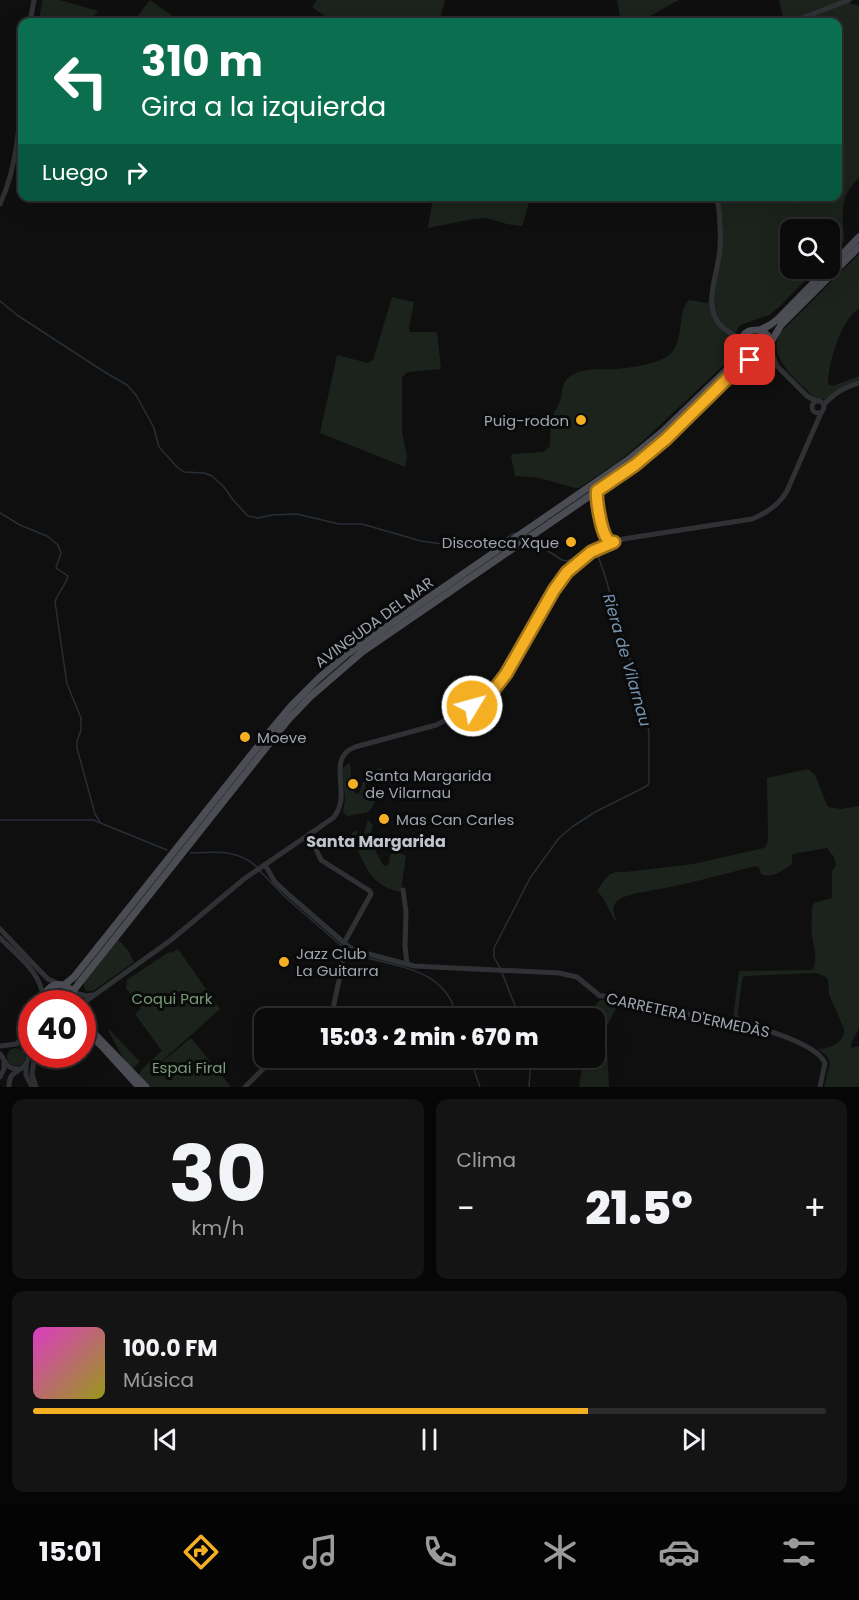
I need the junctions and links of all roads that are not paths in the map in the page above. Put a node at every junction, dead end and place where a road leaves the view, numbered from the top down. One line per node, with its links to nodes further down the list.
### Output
1 (34, 0): 3 (street)
2 (849, 0): 4 (street)
3 (31, 18)
4 (803, 18)
5 (18, 128): 7 (street)
6 (718, 201): 13 (street)
7 (0, 204)
8 (859, 237): 10 (main road)
9 (859, 247): 15 (main road)
10 (840, 257)
11 (818, 279): 12 (main road)
12 (760, 330): 14 (main road); 15 (main road)
13 (731, 333): 14 (street); 16 (street)
14 (747, 333): 16 (main road)
15 (771, 342): 17 (main road)
16 (741, 345): 18 (main road); 38 (main road, AVINGUDA DEL MAR)
17 (771, 351): 19 (main road); 20 (street)
18 (750, 360): 19 (main road); 25 (main road, AVINGUDA DEL MAR)
19 (761, 361): 20 (street)
20 (777, 366): 22 (street)
21 (859, 382): 23 (street)
22 (814, 404): 23 (street); 24 (street)
23 (824, 404): 24 (street)
24 (821, 413): 29 (street)
25 (597, 491): 26 (main road, AVINGUDA DEL MAR); 27 (street)
26 (582, 501): 27 (street); 38 (main road, AVINGUDA DEL MAR)
27 (597, 502): 28 (street)
28 (605, 536): 29 (street); 30 (street)
29 (614, 542): 30 (street)
30 (599, 548): 31 (street)
31 (309, 834): 32 (street); 36 (street)
32 (263, 866): 36 (street, CARRETERA D'ERMEDÀS); 44 (street)
33 (403, 890): 37 (street)
34 (0, 929): 39 (street)
35 (0, 938): 40 (street)
36 (346, 945): 37 (street, CARRETERA D'ERMEDÀS); 45 (street)
37 (407, 964): 65 (street, CARRETERA D'ERMEDÀS)
38 (79, 976): 39 (main road); 43 (main road)
39 (62, 985): 41 (main road); 42 (main road)
40 (42, 990)
41 (47, 990)
42 (70, 990)
43 (74, 990)
44 (96, 993)
45 (333, 1008)
46 (96, 1035): 63 (main road)
47 (96, 1041): 53 (main road)
48 (18, 1042): 50 (street)
49 (96, 1042): 53 (street)
50 (14, 1045): 51 (street); 52 (street); 54 (street)
51 (0, 1046)
52 (18, 1046)
53 (101, 1046): 62 (main road)
54 (3, 1058): 58 (street); 59 (street)
55 (26, 1068): 61 (street)
56 (31, 1068): 61 (street)
57 (264, 1068): 64 (street)
58 (19, 1069): 60 (street)
59 (0, 1077)
60 (9, 1087)
61 (34, 1087)
62 (139, 1087)
63 (146, 1087)
64 (245, 1087)
65 (820, 1087)

